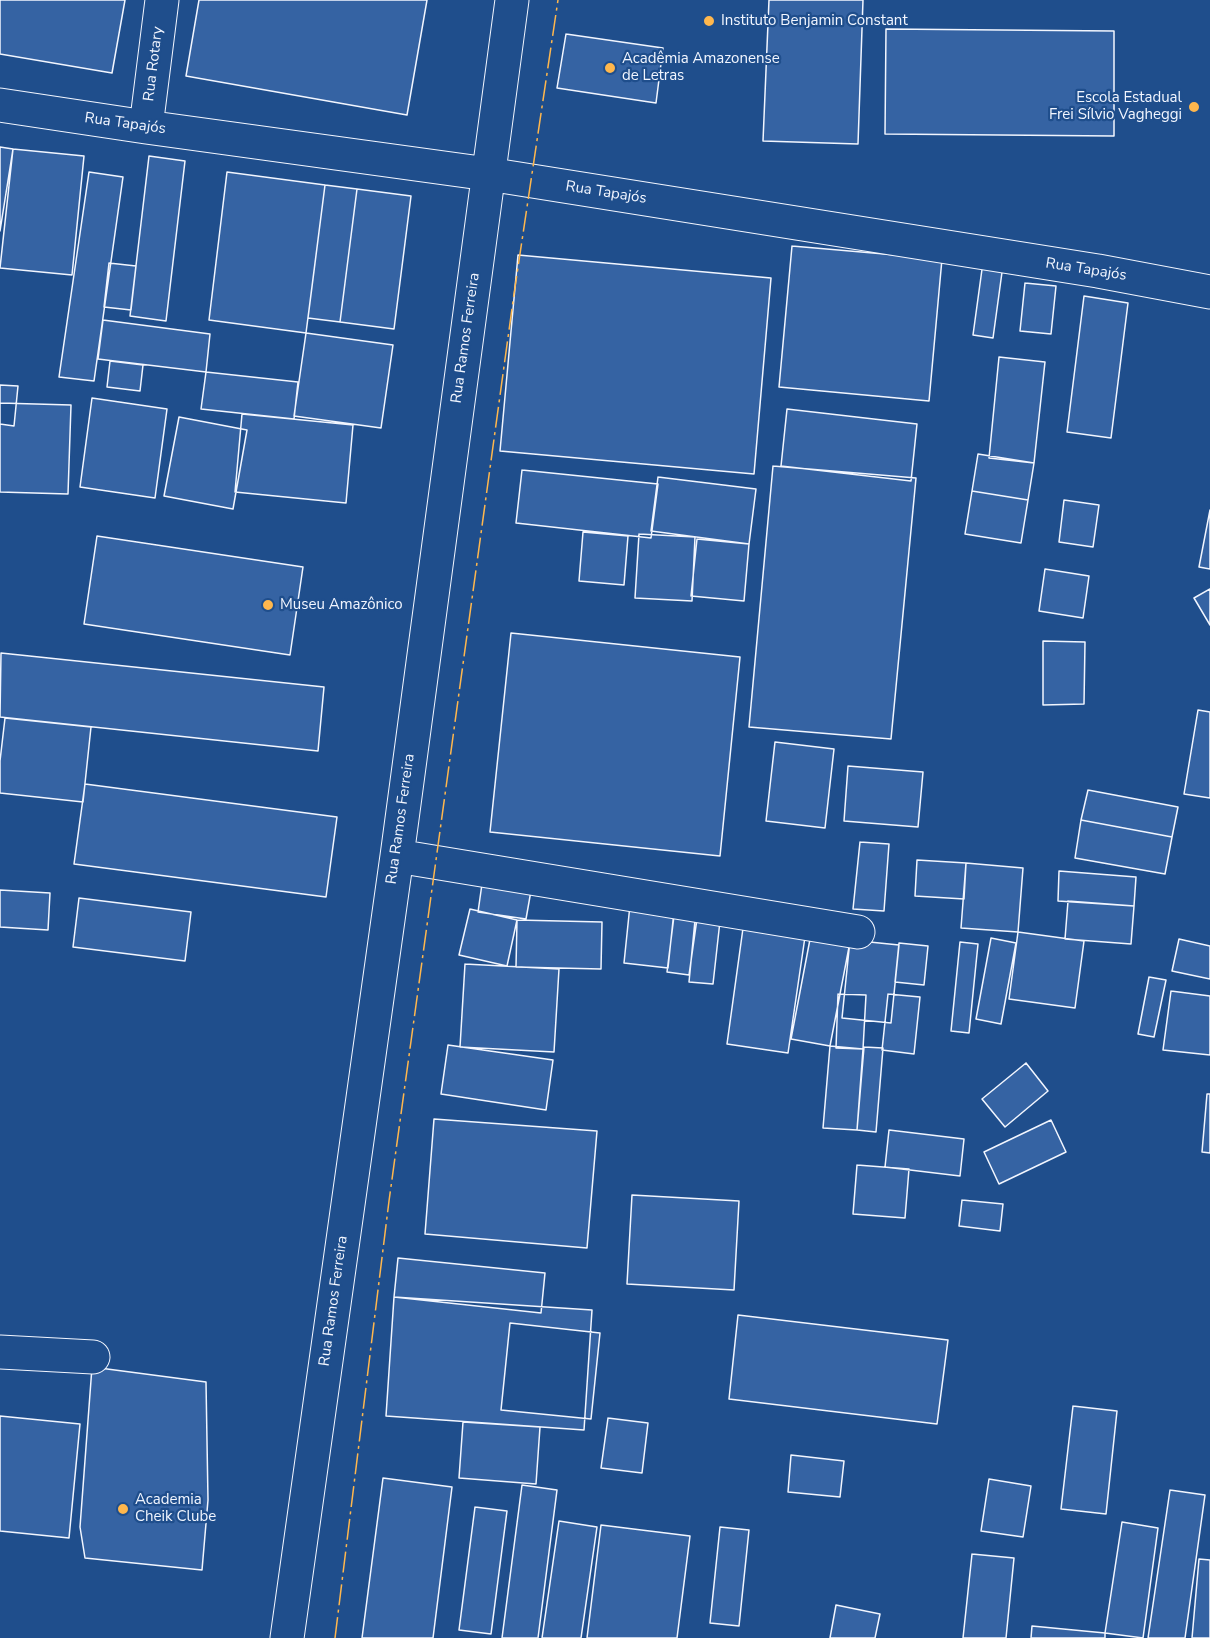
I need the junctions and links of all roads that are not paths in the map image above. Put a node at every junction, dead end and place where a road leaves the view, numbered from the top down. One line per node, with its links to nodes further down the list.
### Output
1 (162, 0): 4 (street, Rua Rotary)
2 (512, 0): 5 (street, Rua Ramos Ferreira)
3 (0, 105): 4 (street, Rua Tapajós)
4 (146, 127): 5 (street, Rua Tapajós)
5 (488, 174): 6 (street, Rua Tapajós); 7 (street, Rua Ramos Ferreira)
6 (1210, 292)
7 (397, 856): 8 (street); 11 (street, Rua Ramos Ferreira)
8 (858, 932)
9 (0, 1352): 10 (street)
10 (93, 1357)
11 (287, 1638)

